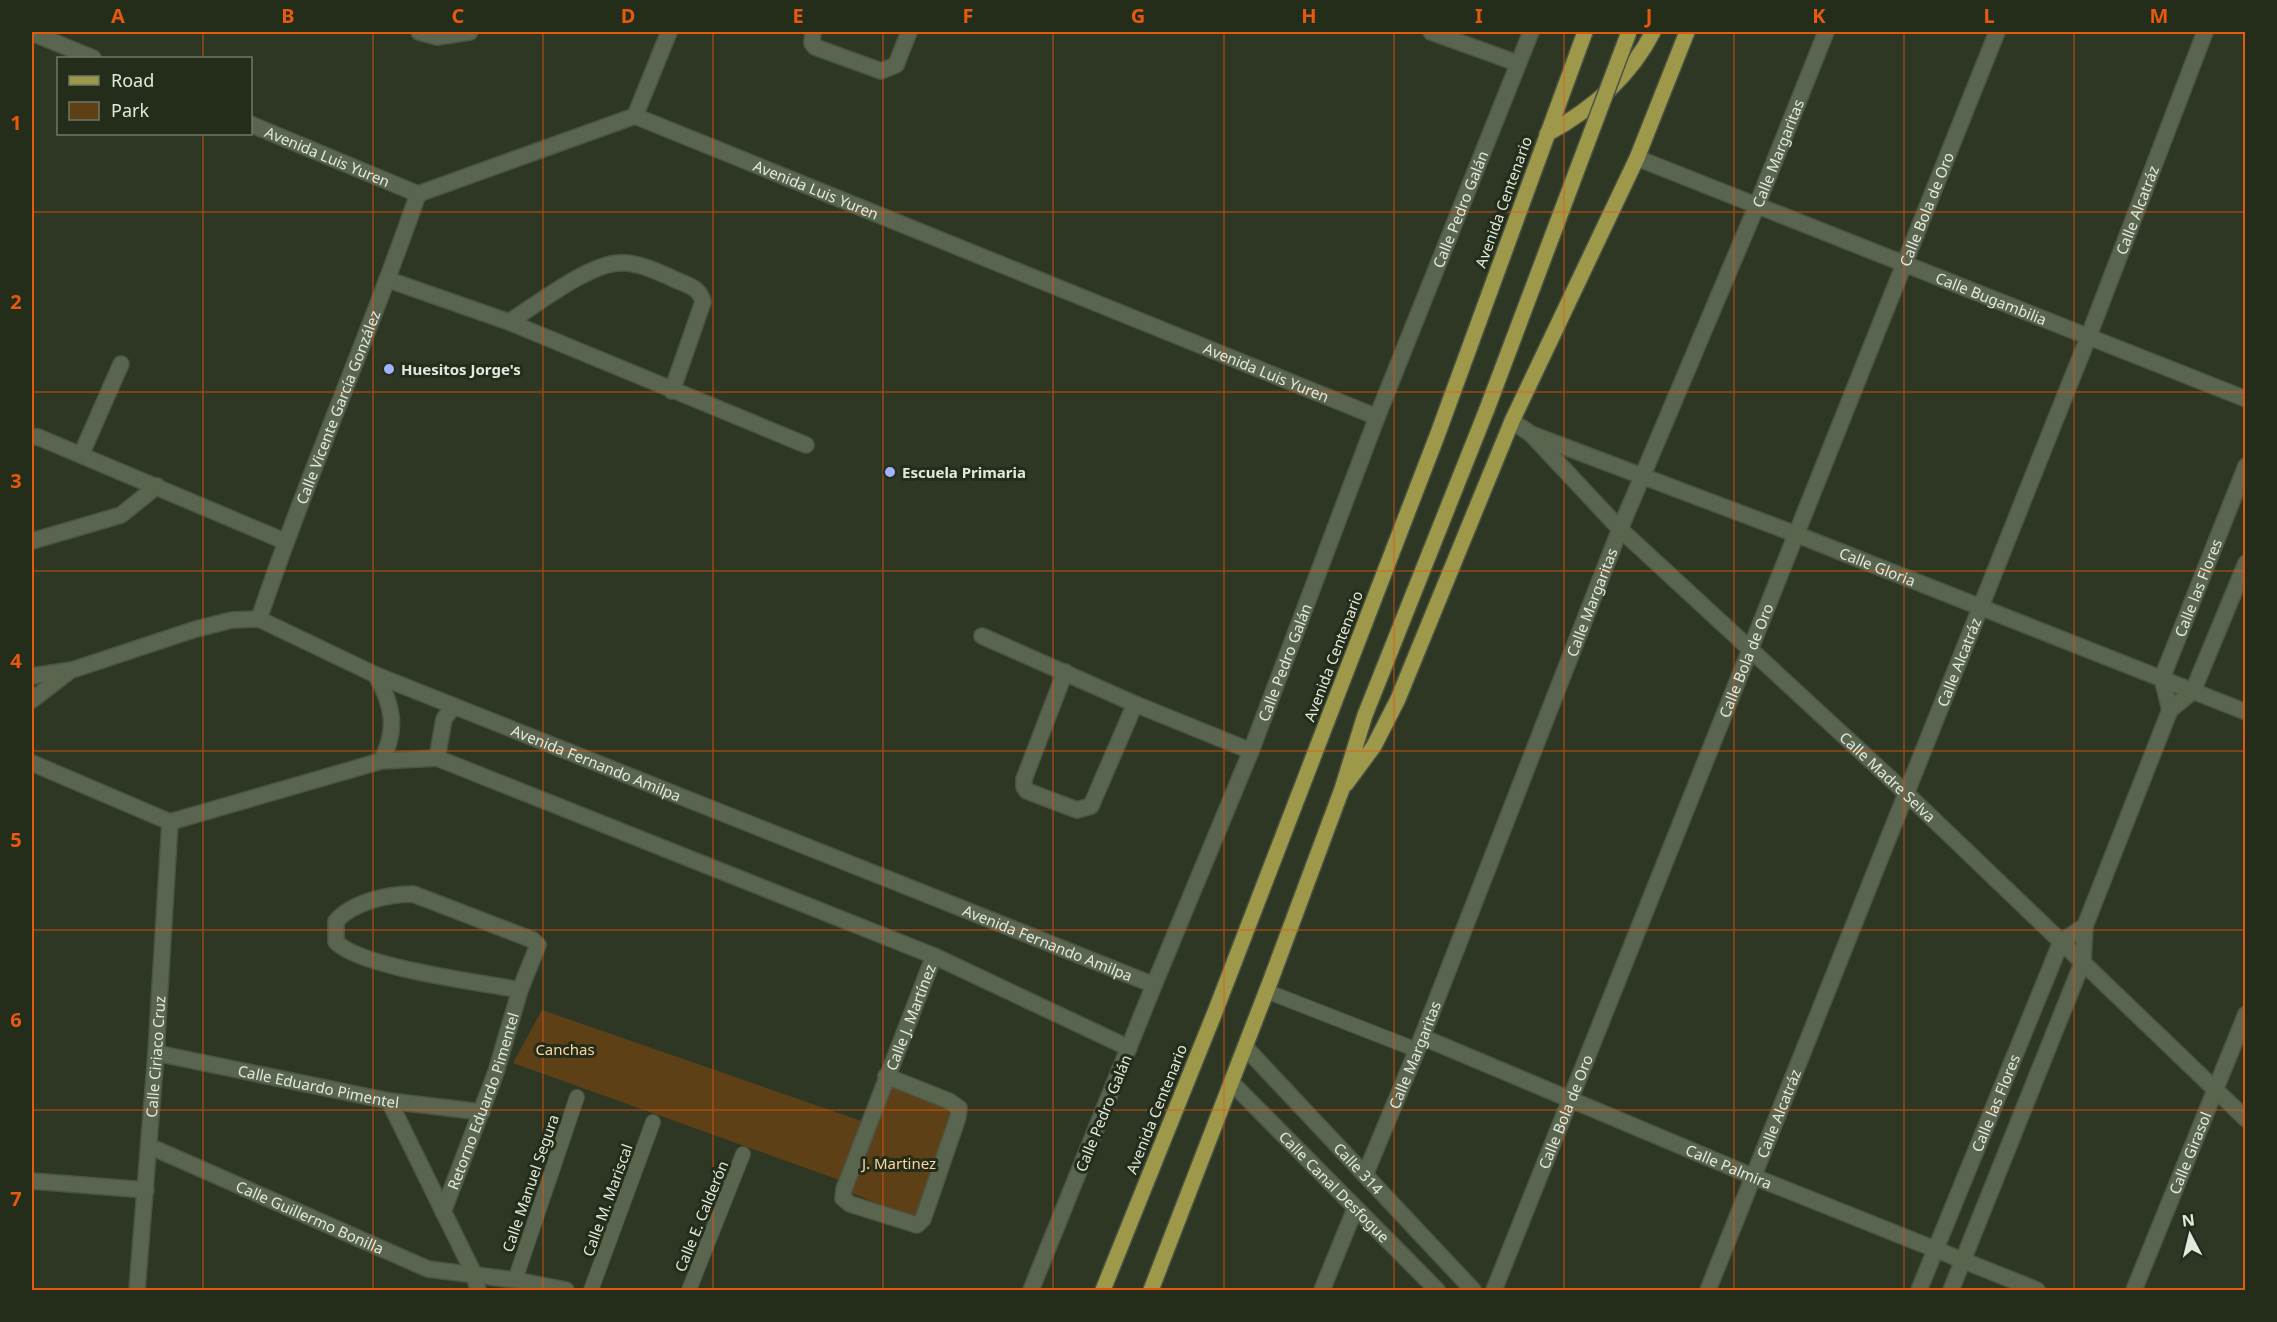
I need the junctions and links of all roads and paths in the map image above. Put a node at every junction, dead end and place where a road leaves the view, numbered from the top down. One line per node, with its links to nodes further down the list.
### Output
1 (419, 32): 2 (street)
2 (470, 32)
3 (669, 32): 18 (street)
4 (813, 32): 5 (street)
5 (909, 32)
6 (1431, 32): 17 (street)
7 (1531, 32): 17 (street, Calle Pedro Galán)
8 (1586, 32): 20 (main road, Avenida Centenario)
9 (1629, 32): 64 (main road, bridge)
10 (1653, 32): 20 (main road)
11 (1687, 32): 21 (main road)
12 (1826, 32): 23 (street, Calle Margaritas)
13 (1997, 32): 24 (street, Calle Bola de Oro)
14 (2205, 32): 27 (street, Calle Alcatráz)
15 (32, 33): 16 (street)
16 (91, 57)
17 (1517, 63): 31 (street, Calle Pedro Galán)
18 (635, 117): 22 (street); 31 (street, Avenida Luis Yuren)
19 (252, 125): 22 (street, Avenida Luis Yuren)
20 (1547, 134): 106 (main road, Avenida Centenario)
21 (1637, 158): 23 (street, Calle Bugambilia); 32 (main road)
22 (418, 194): 25 (street, Calle Vicente García González)
23 (1757, 205): 24 (street, Calle Bugambilia); 38 (street, Calle Margaritas)
24 (1905, 264): 27 (street, Calle Bugambilia); 41 (street, Calle Bola de Oro)
25 (389, 280): 26 (street); 43 (street, Calle Vicente García González)
26 (509, 322): 29 (street); 29 (street)
27 (2088, 338): 30 (street, Calle Bugambilia); 45 (street, Calle Alcatráz)
28 (121, 364): 36 (street)
29 (672, 391): 35 (street)
30 (2246, 399)
31 (1377, 417): 60 (street, Calle Pedro Galán)
32 (1512, 422): 33 (street, Calle Gloria); 64 (main road)
33 (1531, 434): 38 (street, Calle Gloria); 40 (street, Calle Madre Selva)
34 (32, 437): 36 (street)
35 (806, 445)
36 (81, 455): 39 (street)
37 (2246, 466): 53 (street, Calle las Flores)
38 (1645, 476): 40 (street, Calle Margaritas); 41 (street, Calle Gloria)
39 (157, 486): 42 (street); 43 (street)
40 (1620, 529): 48 (street, Calle Madre Selva); 75 (street, Calle Margaritas)
41 (1798, 534): 45 (street, Calle Gloria); 48 (street, Calle Bola de Oro)
42 (32, 541)
43 (285, 541): 46 (street, Calle Vicente García González)
44 (2246, 563): 54 (street, Calle las Flores)
45 (1979, 608): 53 (street, Calle Gloria); 65 (street, Calle Alcatráz)
46 (259, 619): 49 (street, Avenida Fernando Amilpa); 51 (street, Avenida Fernando Amilpa)
47 (982, 636): 50 (street)
48 (1750, 648): 65 (street, Calle Madre Selva); 83 (street, Calle Bola de Oro)
49 (72, 670): 52 (street, Avenida Fernando Amilpa); 55 (street)
50 (1065, 672): 56 (street); 56 (street)
51 (376, 675): 57 (street, Avenida Fernando Amilpa); 62 (street)
52 (32, 676)
53 (2162, 678): 54 (street, Calle Gloria); 58 (street)
54 (2193, 691): 58 (street, Calle las Flores); 59 (street, Calle Gloria)
55 (32, 700)
56 (1135, 704): 60 (street)
57 (453, 707): 61 (street); 71 (street, Avenida Fernando Amilpa)
58 (2170, 710): 67 (street, Calle las Flores)
59 (2246, 712)
60 (1251, 751): 71 (street, Calle Pedro Galán)
61 (437, 758): 62 (street); 69 (street)
62 (381, 761): 66 (street)
63 (33, 764): 66 (street)
64 (1342, 789): 73 (main road)
65 (1908, 794): 68 (street, Calle Madre Selva); 91 (street, Calle Alcatráz)
66 (170, 822): 78 (street, Calle Ciriaco Cruz)
67 (2085, 926): 68 (street); 70 (street, Calle las Flores)
68 (2061, 942): 70 (street, Calle Madre Selva); 96 (street, Calle las Flores)
69 (934, 956): 77 (street); 79 (street, Calle J. Martínez)
70 (2083, 962): 81 (street, Calle Madre Selva); 97 (street, Calle las Flores)
71 (1154, 984): 77 (street, Calle Pedro Galán)
72 (520, 990): 72 (street, Retorno Eduardo Pimentel); 85 (street, Retorno Eduardo Pimentel)
73 (1266, 991): 75 (street); 76 (main road)
74 (2246, 1014): 81 (street, Calle Girasol)
75 (1420, 1044): 83 (street, Calle Palmira); 90 (street, Calle Margaritas)
76 (1245, 1047): 80 (main road); 90 (street, Calle 314)
77 (1129, 1048): 105 (street, Calle Pedro Galán)
78 (156, 1053): 84 (street, Calle Eduardo Pimentel); 88 (street, Calle Ciriaco Cruz)
79 (886, 1076): 79 (street, Calle J. Martínez)
80 (1231, 1082): 94 (street, Calle Canal Desfogue); 107 (main road)
81 (2216, 1091): 86 (street, Calle Madre Selva); 116 (street, Calle Girasol)
82 (577, 1097): 99 (street, Calle Manuel Segura)
83 (1571, 1099): 91 (street, Calle Palmira); 111 (street, Calle Bola de Oro)
84 (389, 1101): 85 (street, Calle Eduardo Pimentel); 95 (street)
85 (482, 1112): 95 (street, Retorno Eduardo Pimentel)
86 (2246, 1119)
87 (654, 1122): 103 (street, Calle M. Mariscal)
88 (149, 1146): 93 (street, Calle Ciriaco Cruz); 98 (street, Calle Guillermo Bonilla)
89 (743, 1154): 104 (street, Calle E. Calderón)
90 (1365, 1175): 110 (street, Calle 314)
91 (1752, 1176): 96 (street, Calle Palmira); 112 (street, Calle Alcatráz)
92 (32, 1181): 93 (street)
93 (146, 1190): 100 (street, Calle Ciriaco Cruz)
94 (1355, 1209): 108 (street); 109 (street, Calle Canal Desfogue)
95 (443, 1212): 98 (street)
96 (1935, 1249): 97 (street, Calle Palmira); 113 (street, Calle las Flores)
97 (1964, 1260): 114 (street, Calle las Flores); 115 (street, Calle Palmira)
98 (474, 1274): 99 (street, Calle Guillermo Bonilla); 101 (street)
99 (515, 1280): 102 (street, Calle Guillermo Bonilla)
100 (137, 1290)
101 (478, 1290)
102 (566, 1290)
103 (591, 1290)
104 (689, 1290)
105 (1031, 1290)
106 (1103, 1290)
107 (1151, 1290)
108 (1322, 1290)
109 (1437, 1290)
110 (1473, 1290)
111 (1494, 1290)
112 (1708, 1290)
113 (1919, 1290)
114 (1951, 1290)
115 (2037, 1290)
116 (2134, 1290)

